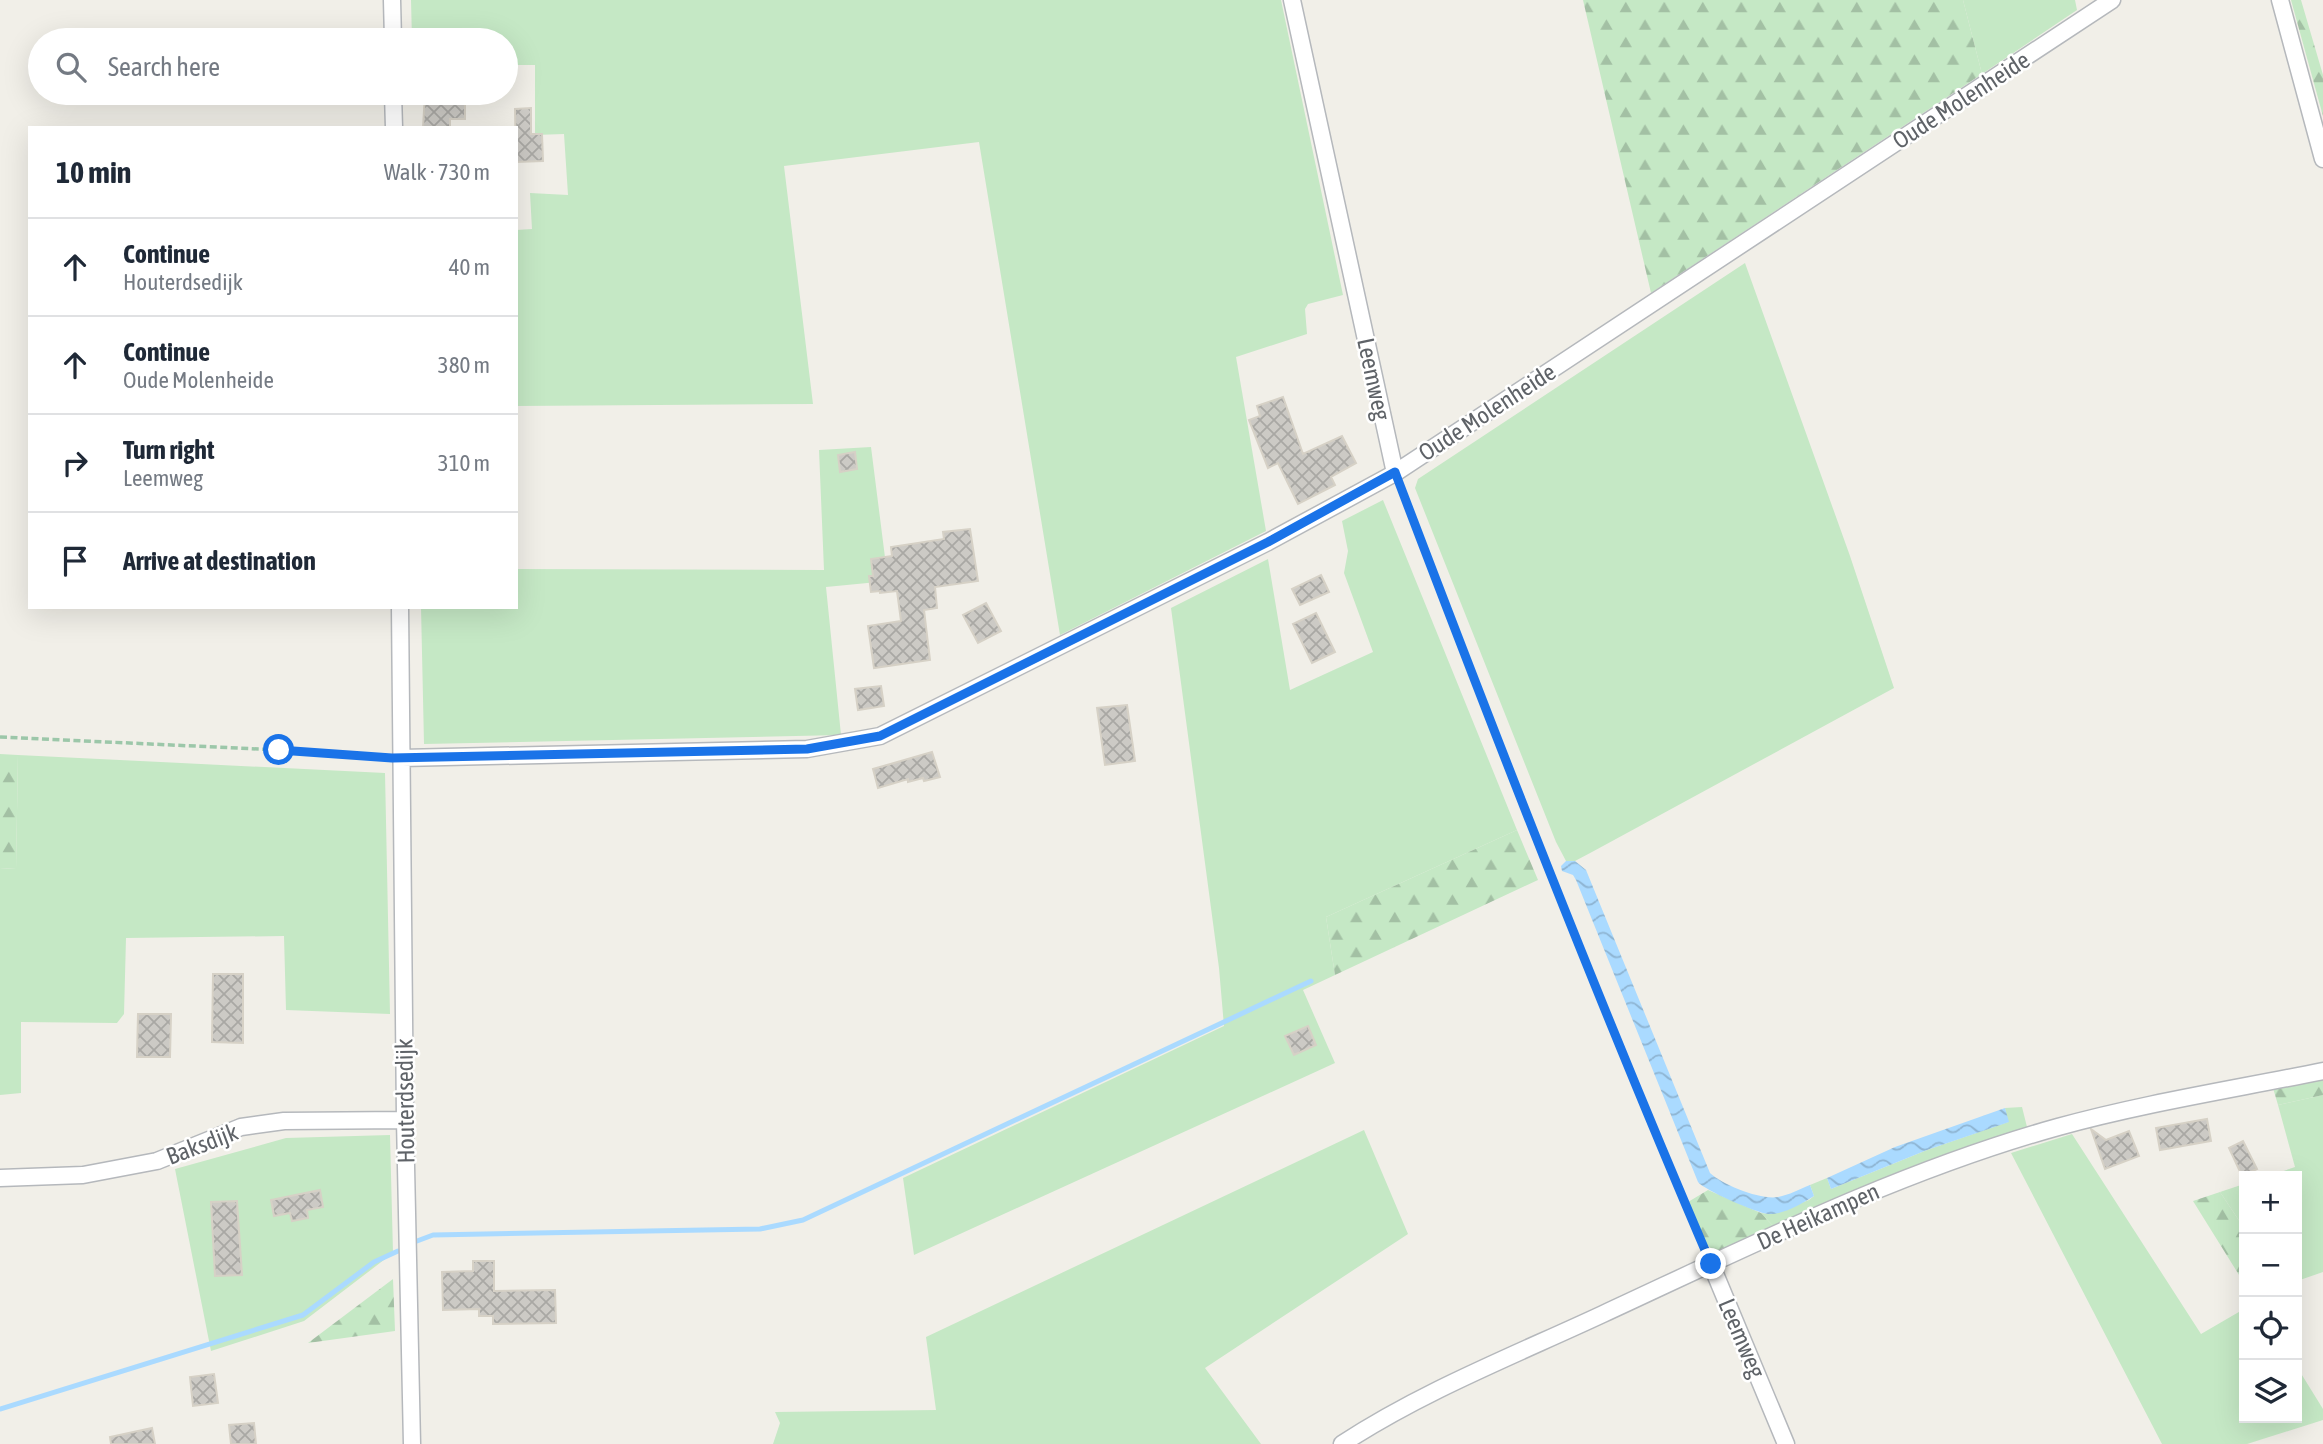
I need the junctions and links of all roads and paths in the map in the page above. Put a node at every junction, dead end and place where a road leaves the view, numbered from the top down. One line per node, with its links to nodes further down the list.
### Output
1 (392, 0): 5 (street)
2 (1292, 0): 9 (street, Leemweg)
3 (2112, 0): 9 (street, Oude Molenheide)
4 (2280, 0): 8 (street)
5 (393, 28)
6 (393, 105): 7 (street)
7 (394, 126)
8 (2323, 159)
9 (1395, 472): 12 (street, Oude Molenheide); 16 (path)
10 (400, 609): 12 (street, Houterdsedijk)
11 (0, 737): 12 (path)
12 (402, 758): 14 (street, Houterdsedijk)
13 (2323, 1071): 16 (street, De Heikampen)
14 (405, 1120): 15 (street, Baksdijk); 17 (street, Houterdsedijk)
15 (0, 1178)
16 (1711, 1264): 18 (street, De Heikampen); 19 (street, Leemweg)
17 (412, 1444)
18 (1342, 1444)
19 (1786, 1444)

